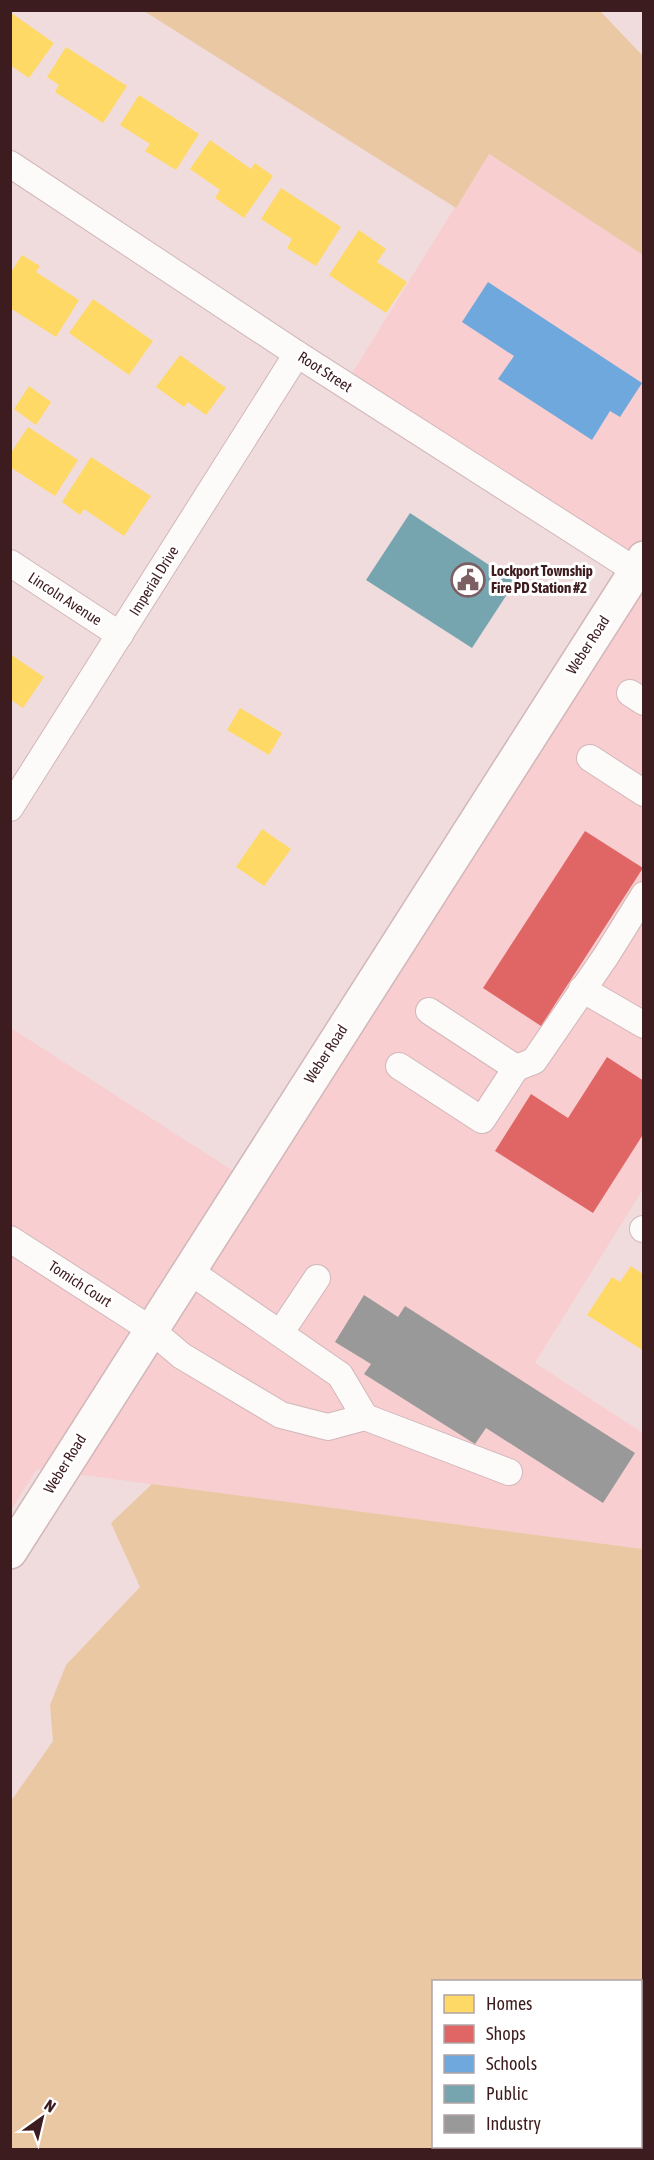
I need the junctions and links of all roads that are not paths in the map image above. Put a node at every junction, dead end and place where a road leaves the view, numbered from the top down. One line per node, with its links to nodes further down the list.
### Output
1 (10, 164): 2 (street, Root Street)
2 (297, 354): 4 (street, Root Street); 5 (street, Imperial Drive)
3 (10, 563): 5 (street, Lincoln Avenue)
4 (641, 568): 17 (main road, Weber Road)
5 (120, 635): 8 (street, Imperial Drive)
6 (590, 758): 7 (street)
7 (644, 792)
8 (10, 808)
9 (644, 896): 10 (street)
10 (636, 926): 11 (street)
11 (582, 989): 13 (street); 15 (street)
12 (429, 1011): 15 (street)
13 (644, 1025)
14 (399, 1065): 15 (street)
15 (516, 1068)
16 (10, 1239): 19 (street, Tomich Court)
17 (188, 1270): 19 (main road, Weber Road); 20 (street)
18 (317, 1278): 20 (street)
19 (150, 1329): 21 (street, Tomich Court); 23 (main road, Weber Road)
20 (281, 1332): 21 (street)
21 (365, 1417): 22 (street)
22 (509, 1472)
23 (10, 1552)

